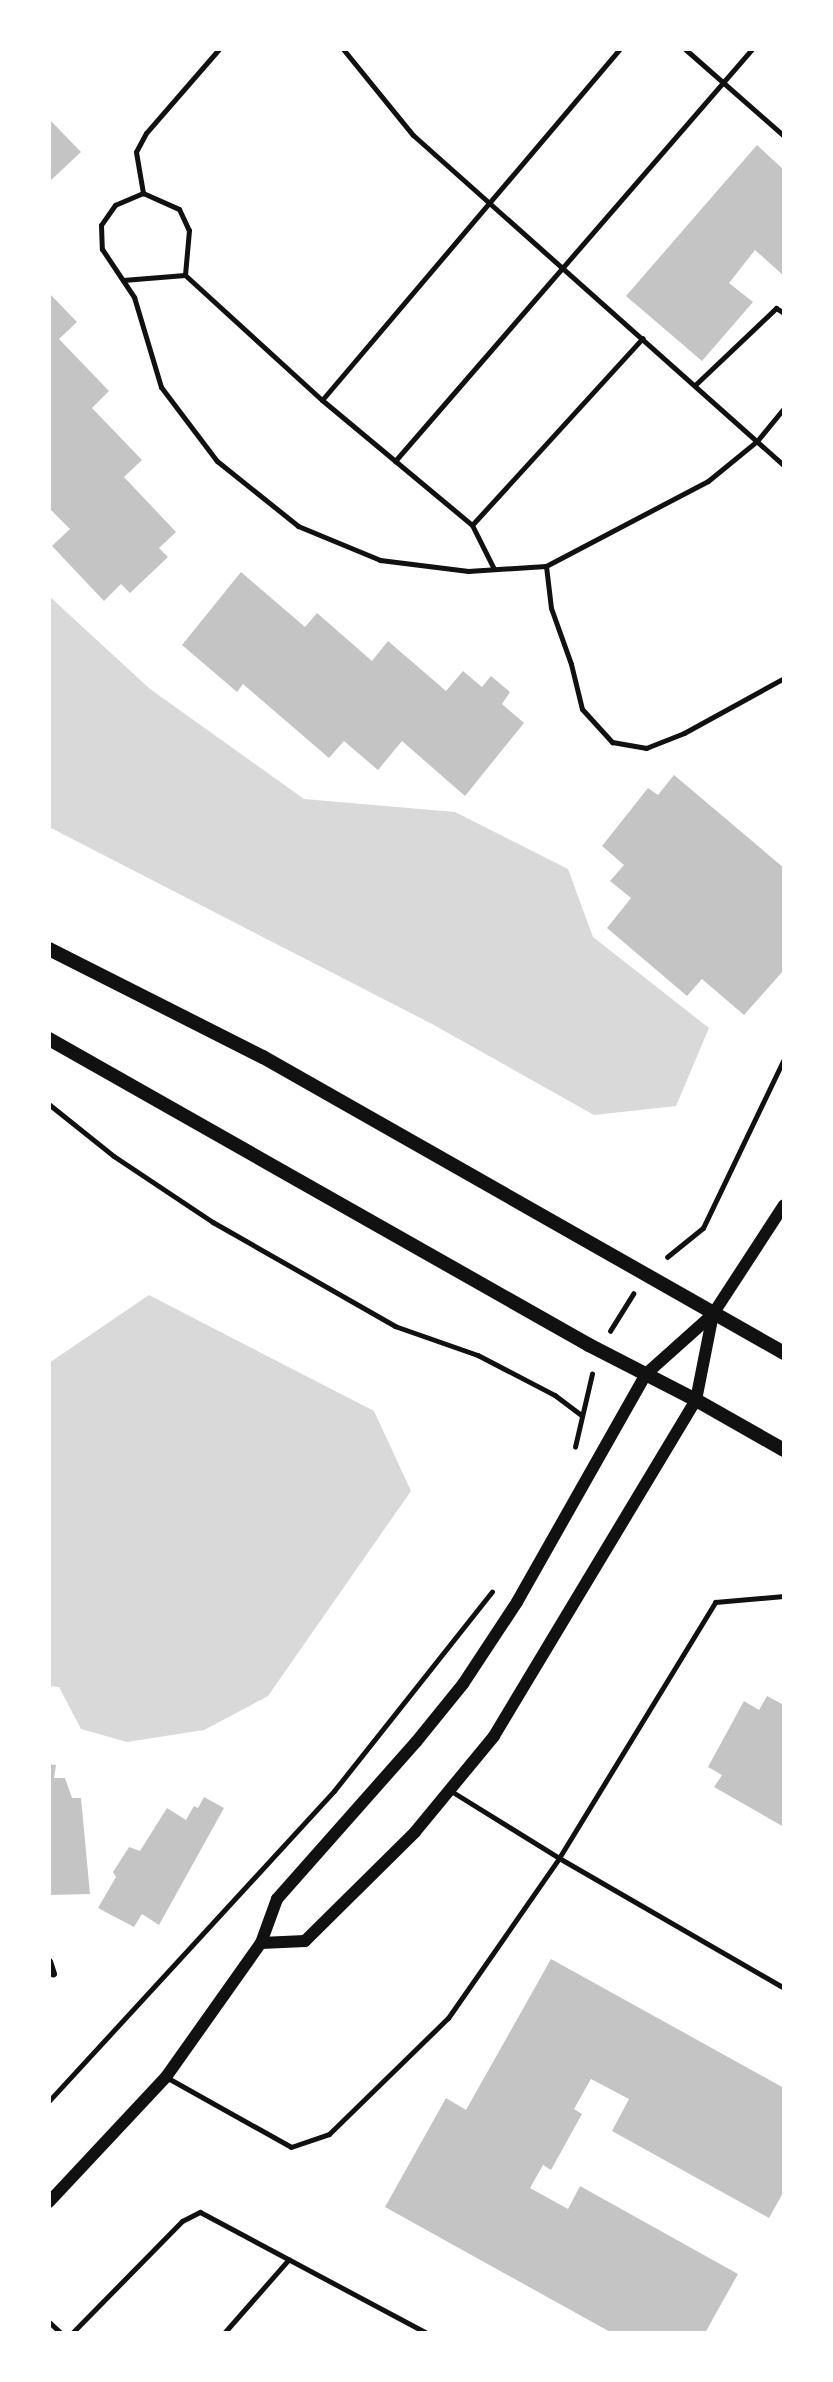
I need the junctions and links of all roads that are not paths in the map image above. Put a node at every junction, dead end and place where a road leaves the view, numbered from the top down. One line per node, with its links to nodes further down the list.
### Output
1 (219, 49): 8 (lane)
2 (343, 49): 9 (lane)
3 (620, 49): 9 (lane)
4 (685, 49): 6 (lane)
5 (752, 49): 6 (lane)
6 (723, 83): 7 (lane); 10 (lane)
7 (784, 136)
8 (143, 193): 11 (lane); 12 (lane)
9 (490, 203): 10 (lane); 16 (lane)
10 (562, 266): 14 (lane); 19 (lane)
11 (185, 275): 12 (lane); 16 (lane)
12 (123, 280): 23 (lane)
13 (784, 313): 15 (lane)
14 (643, 338): 15 (lane); 21 (lane)
15 (695, 384): 18 (lane)
16 (322, 400): 19 (lane)
17 (784, 408): 18 (lane)
18 (757, 441): 20 (lane); 22 (lane)
19 (395, 461): 21 (lane)
20 (784, 465)
21 (472, 525): 23 (lane)
22 (546, 566): 23 (lane); 24 (lane)
23 (494, 569)
24 (784, 678)
25 (49, 949): 28 (main road)
26 (49, 1039): 30 (main road)
27 (784, 1205): 28 (street)
28 (713, 1314): 29 (main road); 30 (street); 31 (street)
29 (784, 1353)
30 (646, 1374): 31 (main road); 36 (street)
31 (696, 1400): 32 (main road); 34 (street)
32 (784, 1450)
33 (784, 1596): 35 (lane)
34 (451, 1791): 35 (lane); 36 (street)
35 (559, 1858): 39 (lane); 40 (lane)
36 (261, 1943): 40 (street)
37 (49, 1961): 38 (street)
38 (52, 1973)
39 (784, 1988)
40 (166, 2077): 41 (street)
41 (49, 2202)
42 (289, 2259): 45 (lane); 46 (lane); 47 (lane)
43 (49, 2322): 44 (lane)
44 (61, 2333)
45 (72, 2333)
46 (224, 2333)
47 (427, 2333)

